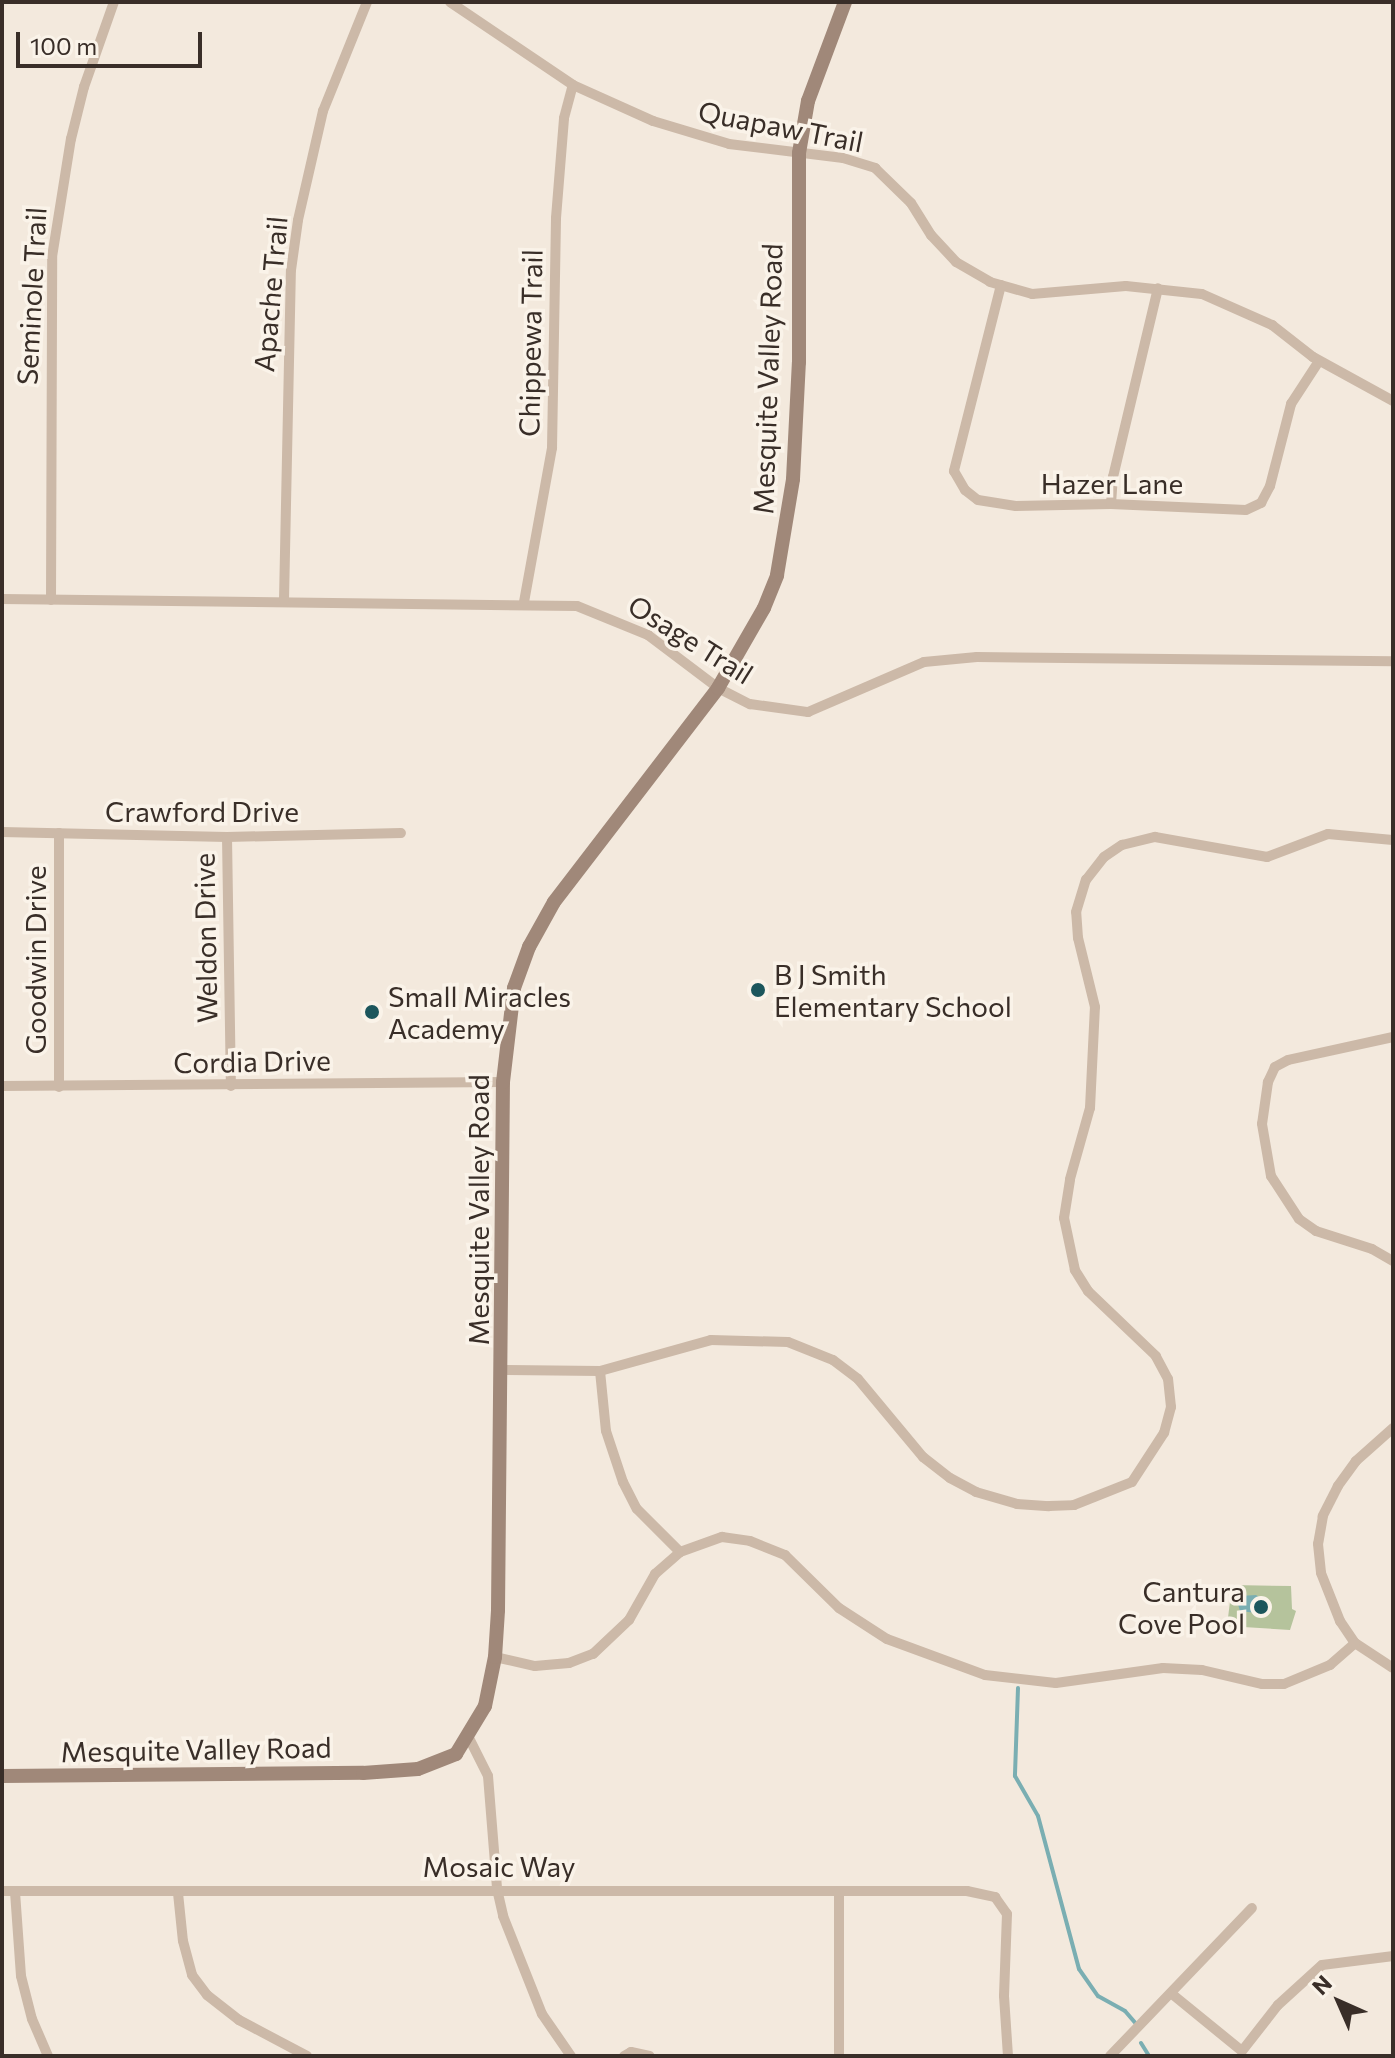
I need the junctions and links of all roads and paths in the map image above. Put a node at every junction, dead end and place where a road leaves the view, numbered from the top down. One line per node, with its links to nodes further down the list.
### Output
1 (114, 2): 13 (street, Seminole Trail)
2 (367, 2): 14 (street, Apache Trail)
3 (450, 2): 5 (street, Quapaw Trail)
4 (845, 2): 6 (street, Mesquite Valley Road)
5 (573, 85): 6 (street, Quapaw Trail); 15 (street, Chippewa Trail)
6 (799, 153): 7 (street, Quapaw Trail); 17 (street, Mesquite Valley Road)
7 (1001, 285): 8 (street, Quapaw Trail); 11 (street, Hazer Lane)
8 (1158, 288): 9 (street, Quapaw Trail); 11 (street)
9 (1319, 361): 10 (street, Quapaw Trail); 11 (street, Hazer Lane)
10 (1393, 401)
11 (1111, 504)
12 (2, 599): 13 (street, Osage Trail)
13 (51, 600): 14 (street, Osage Trail)
14 (284, 600): 15 (street, Osage Trail)
15 (524, 602): 17 (street, Osage Trail)
16 (1393, 661): 17 (street, Osage Trail)
17 (718, 688): 24 (street, Mesquite Valley Road)
18 (2, 832): 19 (street, Crawford Drive)
19 (59, 833): 21 (street, Crawford Drive); 27 (street, Goodwin Drive)
20 (401, 833): 21 (street, Crawford Drive)
21 (227, 837): 26 (street, Weldon Drive)
22 (1393, 840): 30 (street)
23 (1393, 1037): 28 (street)
24 (503, 1082): 26 (street, Cordia Drive); 29 (street, Mesquite Valley Road)
25 (2, 1086): 27 (street, Cordia Drive)
26 (231, 1086): 27 (street, Cordia Drive)
27 (59, 1087)
28 (1393, 1261)
29 (503, 1370): 30 (street); 34 (street, Mesquite Valley Road)
30 (600, 1371): 32 (street)
31 (1393, 1428): 33 (street)
32 (680, 1552): 33 (street); 34 (street)
33 (1355, 1643): 35 (street)
34 (495, 1657): 36 (street, Mesquite Valley Road)
35 (1393, 1668)
36 (469, 1738): 37 (street, Mesquite Valley Road); 38 (street)
37 (2, 1776)
38 (497, 1889): 40 (street, Mosaic Way); 42 (street, Mosaic Way); 48 (street)
39 (2, 1891): 41 (street, Mosaic Way)
40 (839, 1891): 51 (street); 52 (street, Mosaic Way)
41 (15, 1892): 42 (street, Mosaic Way); 46 (street)
42 (178, 1893): 47 (street)
43 (1252, 1908): 45 (street)
44 (1393, 1956): 45 (street)
45 (1172, 1994): 53 (street)
46 (48, 2056)
47 (307, 2056)
48 (571, 2056)
49 (624, 2056): 50 (street)
50 (650, 2056)
51 (839, 2056)
52 (1008, 2056)
53 (1110, 2056)

